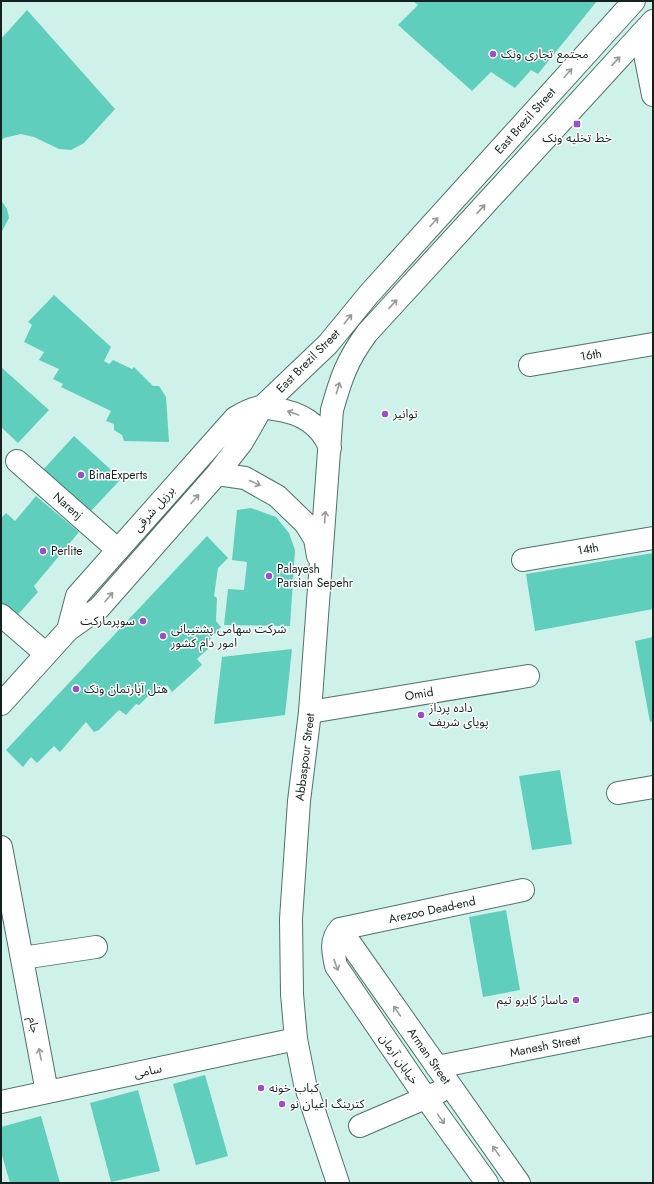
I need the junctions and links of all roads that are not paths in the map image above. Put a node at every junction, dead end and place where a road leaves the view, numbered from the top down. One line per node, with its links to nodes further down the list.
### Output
1 (634, 1): 4 (main road, East Brezil Street, one-way to 1)
2 (647, 27): 3 (main road); 5 (main road, one-way to 2)
3 (653, 95)
4 (369, 294): 5 (main road); 6 (main road, East Brezil Street, one-way to 4)
5 (367, 333): 6 (main road); 12 (main road, Abbaspour Street, one-way to 5)
6 (328, 344): 9 (main road, East Brezil Street)
7 (653, 344): 8 (main road, 16th)
8 (530, 365)
9 (262, 407): 10 (main road, برزیل شرقی); 11 (main road, East Brezil Street); 12 (main road, one-way to 9)
10 (222, 431): 11 (main road); 16 (main road, برزیل شرقی)
11 (242, 442): 14 (main road, East Brezil Street)
12 (330, 448): 18 (main road, Abbaspour Street, one-way to 12)
13 (17, 461): 16 (main road, Narenj)
14 (217, 474): 18 (main road, one-way to 18); 20 (main road, East Brezil Street, one-way to 14)
15 (653, 538): 17 (main road, 14th)
16 (118, 550): 20 (main road, برزیل شرقی)
17 (523, 560)
18 (321, 569): 24 (main road, Abbaspour Street)
19 (1, 615): 21 (main road)
20 (68, 630): 21 (main road, East Brezil Street)
21 (46, 654): 23 (main road, East Brezil Street)
22 (528, 676): 24 (main road, Omid)
23 (1, 704)
24 (310, 712): 34 (main road, Abbaspour Street)
25 (653, 787): 26 (main road)
26 (618, 793)
27 (1, 847): 29 (main road, جام)
28 (523, 890): 30 (main road, Arezoo Dead-end)
29 (7, 911): 32 (main road, جام)
30 (340, 929): 35 (main road, Arman Street, one-way to 30); 38 (main road, خیابان آرمان, one-way to 38)
31 (96, 947): 32 (main road)
32 (22, 958): 37 (main road, جام, one-way to 32)
33 (653, 1024): 35 (main road, Manesh Street)
34 (296, 1039): 37 (main road, سامی); 41 (main road, Abbaspour Street)
35 (437, 1067): 36 (main road, Arman Street)
36 (451, 1087): 38 (main road); 43 (main road, Arman Street, one-way to 36)
37 (47, 1092): 39 (main road, سامی)
38 (426, 1098): 40 (main road); 42 (main road, خیابان آرمان, one-way to 42)
39 (1, 1102)
40 (360, 1126)
41 (338, 1183)
42 (487, 1183)
43 (519, 1183)

